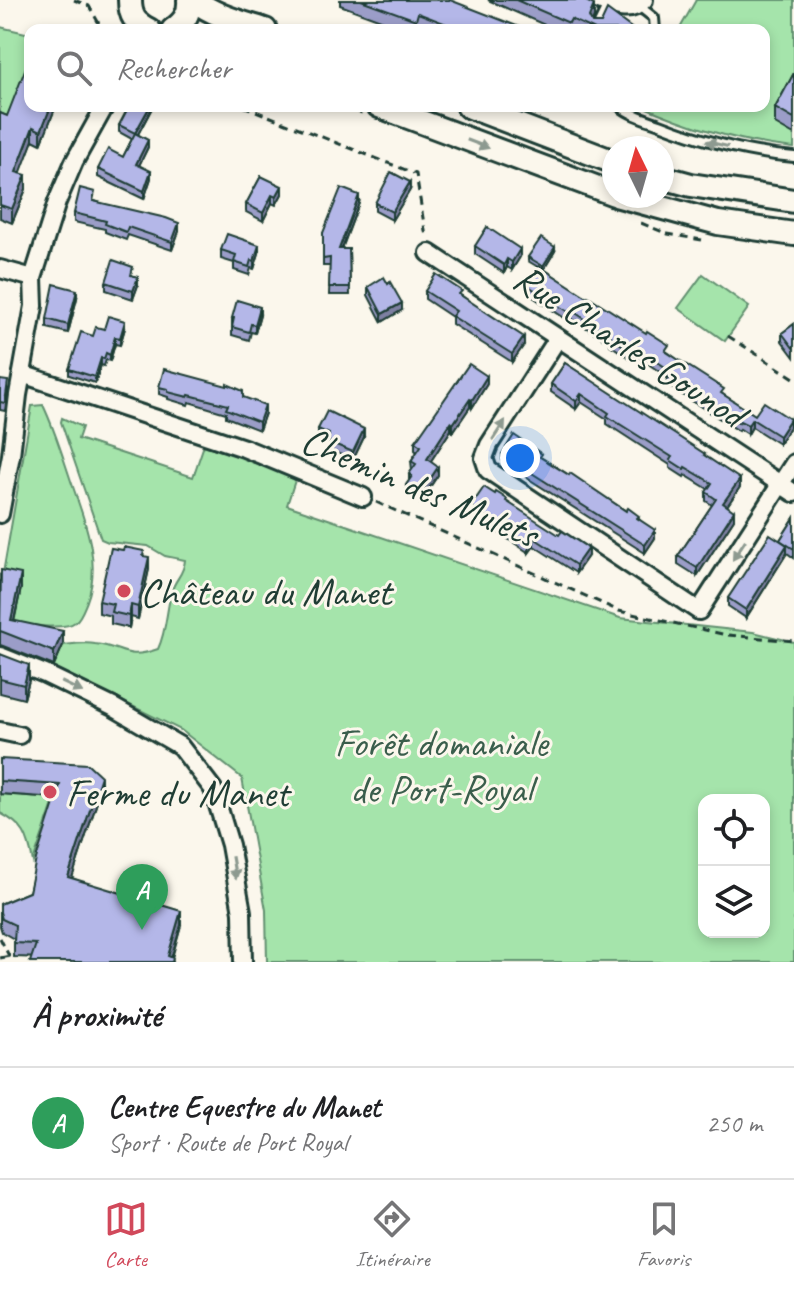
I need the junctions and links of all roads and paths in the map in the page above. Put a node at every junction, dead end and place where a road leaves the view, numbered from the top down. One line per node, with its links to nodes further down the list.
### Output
1 (74, 0): 6 (path)
2 (91, 0): 6 (path)
3 (192, 0): 8 (main road); 9 (main road)
4 (603, 2): 5 (street); 10 (lane)
5 (642, 3): 11 (lane)
6 (89, 6): 7 (path)
7 (99, 24)
8 (181, 24)
9 (246, 24)
10 (598, 24)
11 (654, 24)
12 (101, 112): 26 (street)
13 (258, 112): 24 (path)
14 (395, 112): 20 (main road, one-way to 20)
15 (484, 112): 17 (main road)
16 (629, 112): 18 (lane, one-way to 16)
17 (602, 157)
18 (794, 157)
19 (674, 180): 21 (main road)
20 (602, 189)
21 (794, 201)
22 (664, 208): 23 (main road)
23 (794, 234)
24 (429, 253): 28 (street, Rue Charles Gounod)
25 (0, 269): 26 (street)
26 (33, 278): 29 (street)
27 (728, 336): 30 (path)
28 (558, 338): 33 (street, Rue Charles Gounod); 33 (street, one-way to 28)
29 (22, 374): 31 (street); 34 (street, Chemin des Mulets)
30 (794, 378)
31 (7, 426): 35 (street)
32 (794, 463): 33 (street)
33 (788, 489)
34 (363, 497): 36 (path, Chemin des Mulets)
35 (0, 514)
36 (794, 641)
37 (0, 656): 44 (street, one-way to 44)
38 (0, 731): 39 (street)
39 (19, 735)
40 (0, 938): 41 (path)
41 (10, 956): 42 (path); 43 (path)
42 (0, 958)
43 (12, 962)
44 (243, 962)

